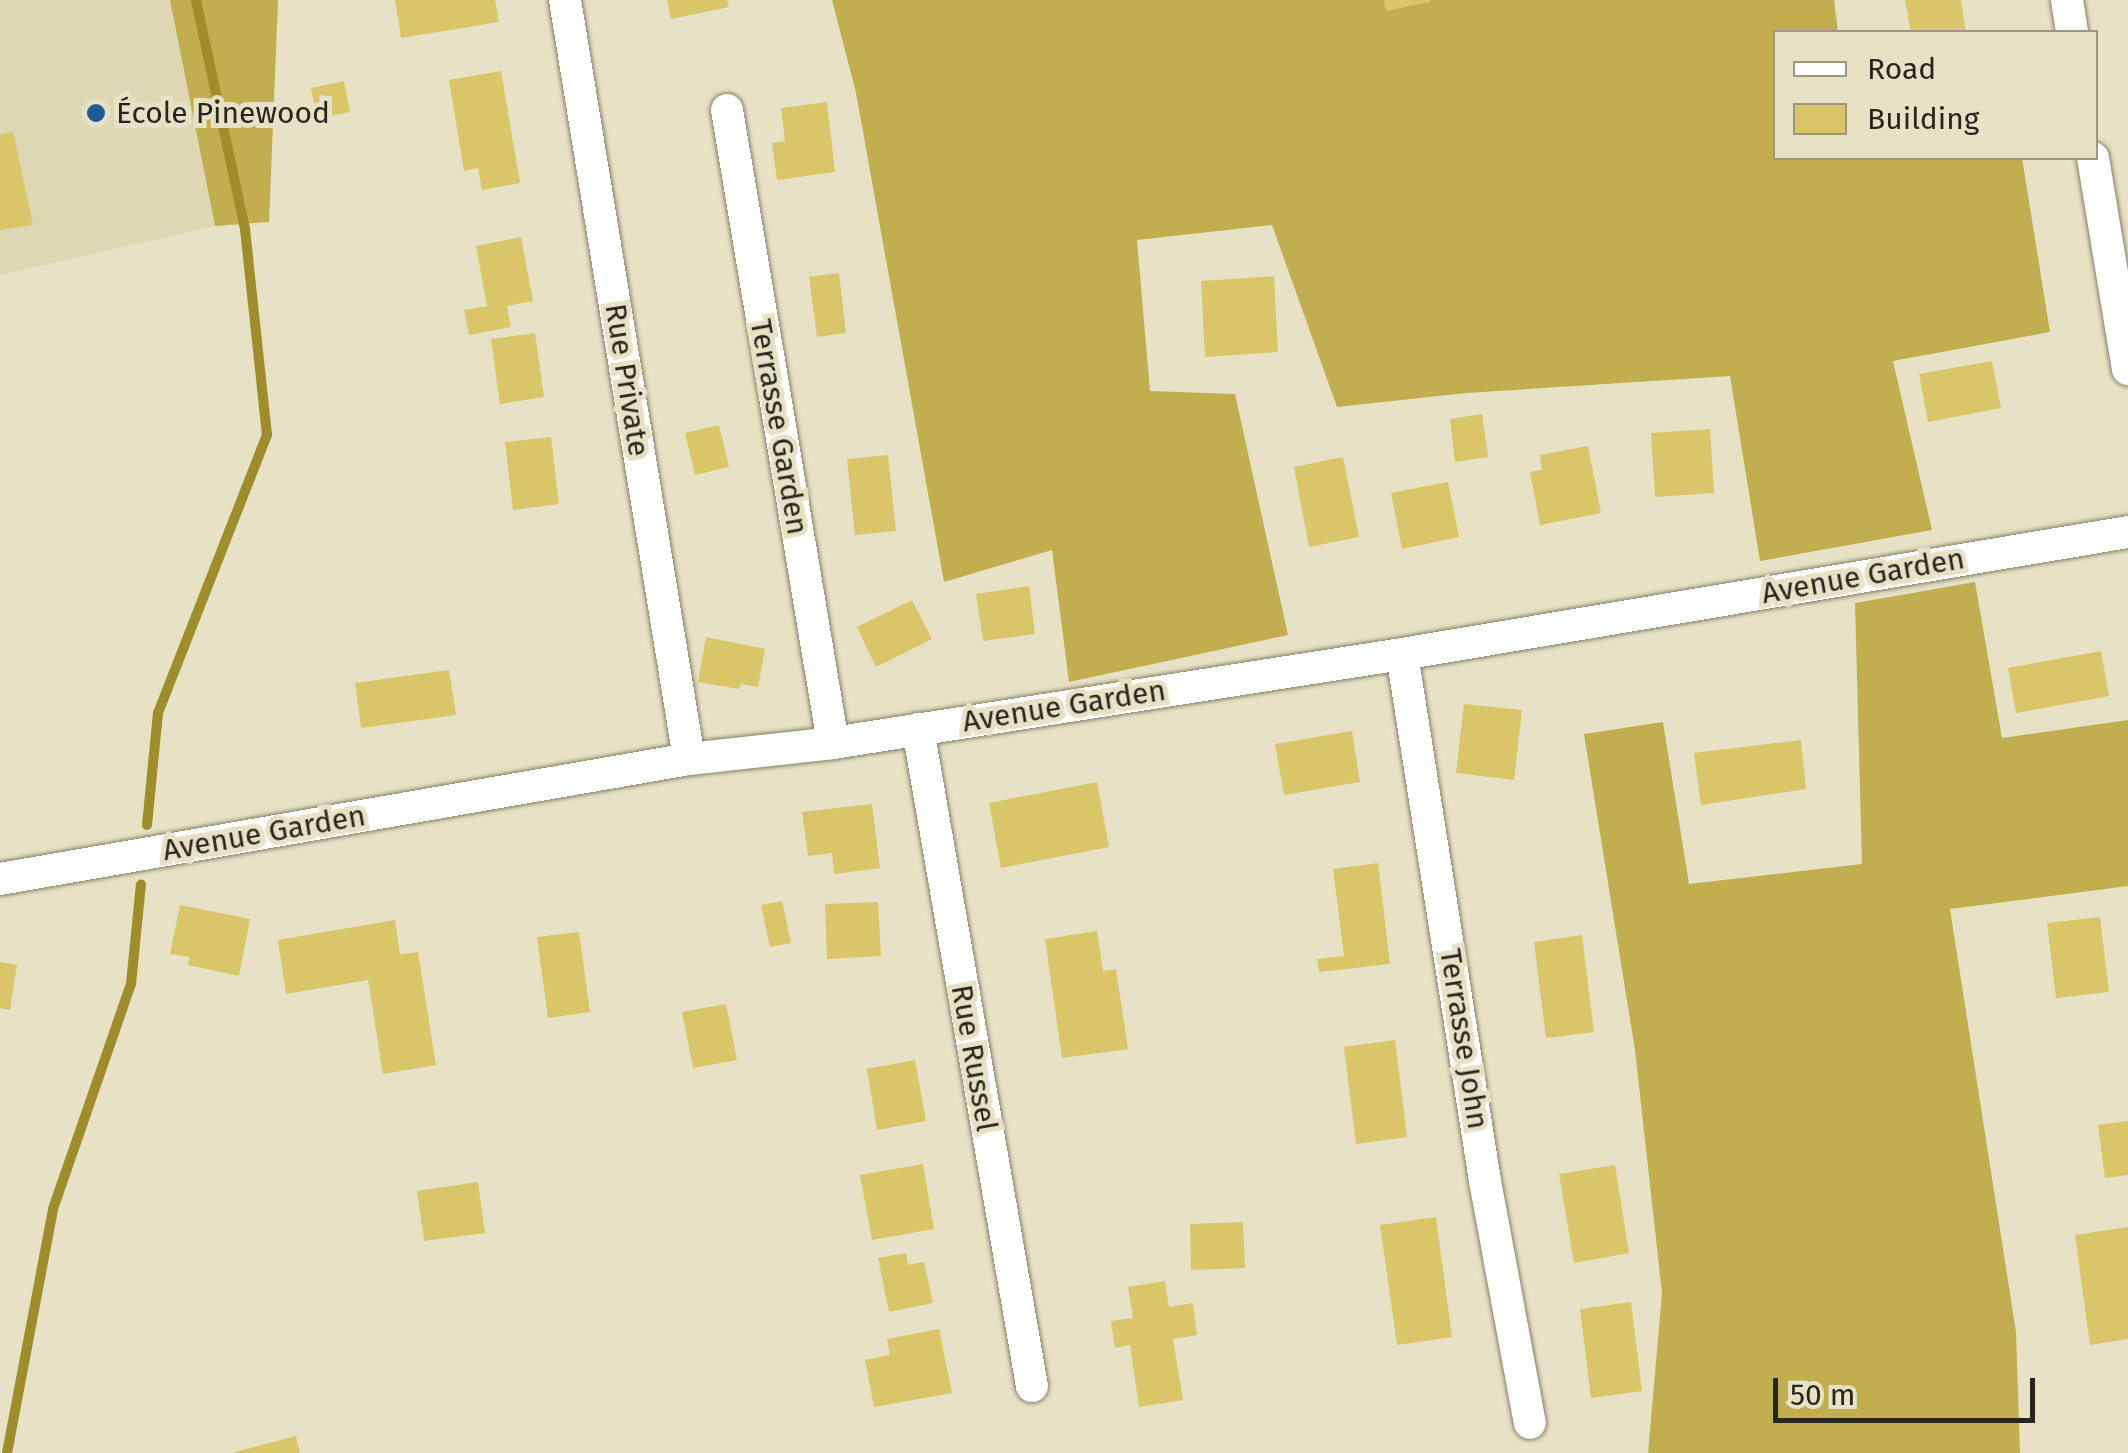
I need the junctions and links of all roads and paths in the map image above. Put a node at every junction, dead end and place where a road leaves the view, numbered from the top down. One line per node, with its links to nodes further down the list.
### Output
1 (565, 0): 11 (street, Rue Private)
2 (2066, 0): 3 (street)
3 (2072, 30)
4 (728, 110): 10 (street, Terrasse Garden)
5 (2093, 160): 6 (street)
6 (2128, 369)
7 (2128, 532): 8 (street, Avenue Garden)
8 (1402, 654): 9 (street, Avenue Garden); 14 (street, Terrasse John)
9 (918, 729): 10 (street, Avenue Garden); 13 (street, Rue Russel)
10 (832, 743): 11 (street, Avenue Garden)
11 (688, 759): 12 (street, Avenue Garden)
12 (0, 879)
13 (1032, 1386)
14 (1530, 1423)

